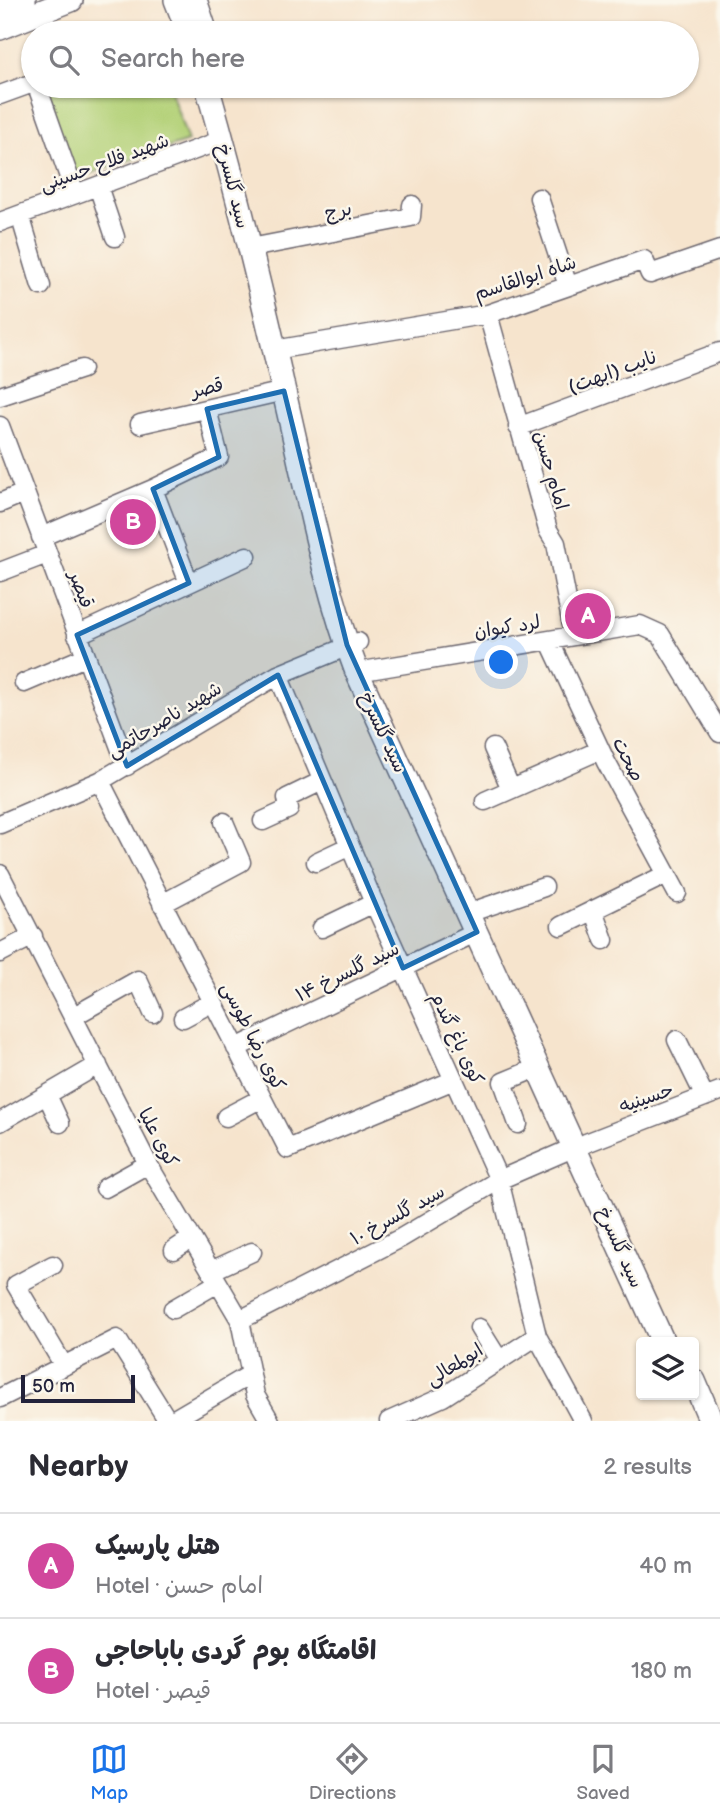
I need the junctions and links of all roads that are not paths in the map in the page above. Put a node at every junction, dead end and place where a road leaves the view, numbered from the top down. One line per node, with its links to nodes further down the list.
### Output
1 (24, 0): 5 (main road)
2 (71, 0): 8 (main road)
3 (176, 0): 6 (main road)
4 (195, 0): 7 (main road)
5 (0, 10)
6 (184, 21)
7 (202, 21)
8 (0, 29)
9 (21, 88): 10 (street)
10 (0, 95)
11 (40, 98): 16 (street)
12 (210, 98): 14 (main road, سید گلسرخ)
13 (224, 98): 22 (main road, سید گلسرخ)
14 (222, 140): 15 (street, شهید فلاح حسینی); 30 (main road, سید گلسرخ)
15 (98, 186): 16 (street, شهید فلاح حسینی); 21 (street)
16 (75, 194): 19 (street, شهید فلاح حسینی)
17 (539, 198): 25 (street)
18 (412, 205): 22 (street, برج)
19 (20, 215): 20 (street, شهید فلاح حسینی); 24 (street)
20 (0, 222)
21 (115, 237)
22 (261, 246): 27 (main road, سید گلسرخ)
23 (720, 250): 25 (street, شاه ابوالقاسم)
24 (41, 286)
25 (568, 286): 26 (street, شاه ابوالقاسم)
26 (488, 314): 27 (street, شاه ابوالقاسم); 35 (street, امام حسن)
27 (286, 348): 47 (main road, سید گلسرخ)
28 (720, 352): 35 (street, نایب (ابهت))
29 (82, 369): 31 (street)
30 (284, 391): 32 (street, قصر); 47 (main road, سید گلسرخ)
31 (0, 396)
32 (207, 409): 33 (street, قصر); 36 (street)
33 (139, 424)
34 (0, 426): 37 (street, قیصر)
35 (518, 427): 45 (street, امام حسن)
36 (153, 488): 39 (street); 43 (street)
37 (24, 492): 38 (street); 39 (street, قیصر)
38 (0, 503)
39 (41, 537): 40 (street, قیصر)
40 (47, 554): 42 (street); 44 (street, قیصر)
41 (247, 556): 43 (street)
42 (0, 572)
43 (189, 583): 44 (street)
44 (77, 635): 48 (street, قیصر)
45 (574, 636): 46 (street, لرد کیوان); 52 (street, لرد کیوان)
46 (549, 640): 49 (street, لرد کیوان); 54 (street, صحت)
47 (353, 643): 49 (main road, سید گلسرخ); 50 (street, شهید ناصرحاتمی)
48 (85, 657): 51 (street); 55 (street, قیصر)
49 (363, 671): 71 (main road, سید گلسرخ); 75 (main road, سید گلسرخ)
50 (278, 675): 55 (street, شهید ناصرحاتمی); 57 (street, کوی باغ گندم)
51 (24, 682)
52 (720, 733)
53 (493, 748): 58 (street)
54 (600, 750): 58 (street); 66 (street, صحت)
55 (127, 766): 56 (street, شهید ناصرحاتمی)
56 (100, 781): 62 (street, شهید ناصرحاتمی); 70 (street, کوی رضا طوسی)
57 (322, 781): 60 (street); 63 (street, کوی باغ گندم)
58 (511, 789): 59 (street)
59 (485, 801)
60 (263, 821)
61 (224, 822): 70 (street)
62 (0, 824)
63 (350, 846): 64 (street); 69 (street, کوی باغ گندم)
64 (316, 862)
65 (0, 874): 76 (street, کوی علیا)
66 (667, 874): 68 (street, صحت); 72 (street)
67 (544, 887): 71 (street)
68 (677, 894)
69 (374, 903): 74 (street); 79 (street, کوی باغ گندم)
70 (162, 904): 80 (street, کوی رضا طوسی)
71 (480, 909): 96 (main road, سید گلسرخ)
72 (593, 910): 73 (street); 77 (street)
73 (561, 926)
74 (322, 928)
75 (477, 932): 79 (street, سید گلسرخ ۱۴); 87 (main road, سید گلسرخ)
76 (33, 936): 78 (street); 82 (street, کوی علیا)
77 (604, 940)
78 (0, 953)
79 (403, 968): 85 (street, سید گلسرخ ۱۴); 88 (street, کوی باغ گندم)
80 (213, 1002): 83 (street); 85 (street, کوی رضا طوسی)
81 (153, 1013): 82 (street)
82 (74, 1017): 86 (street, کوی علیا)
83 (183, 1018)
84 (677, 1040): 89 (street)
85 (236, 1048): 91 (street, کوی رضا طوسی)
86 (98, 1065): 90 (street); 97 (street, کوی علیا)
87 (539, 1067): 95 (street); 96 (main road, سید گلسرخ)
88 (454, 1080): 91 (street, کوی رضا طوسی); 98 (street, کوی باغ گندم)
89 (713, 1094): 96 (street, حسینیه)
90 (47, 1095): 93 (street); 94 (street)
91 (262, 1098): 92 (street)
92 (226, 1117)
93 (0, 1122)
94 (60, 1123)
95 (518, 1124)
96 (581, 1145): 98 (street, سید گلسرخ ۱۰); 107 (main road, سید گلسرخ)
97 (148, 1164): 99 (street); 100 (street, کوی علیا)
98 (499, 1180): 106 (street, سید گلسرخ ۱۰); 109 (street, کوی باغ گندم)
99 (105, 1188)
100 (192, 1238): 101 (street); 104 (street, کوی علیا)
101 (174, 1250)
102 (252, 1252): 104 (street)
103 (53, 1265): 111 (street)
104 (215, 1277): 105 (street); 106 (street, کوی علیا)
105 (173, 1309)
106 (240, 1320): 112 (street, کوی علیا)
107 (661, 1327)
108 (479, 1328): 110 (street)
109 (537, 1336): 110 (street, ابولمعالی); 119 (street, کوی باغ گندم)
110 (499, 1360): 118 (street, ابولمعالی)
111 (64, 1366): 114 (street); 116 (street)
112 (251, 1374): 116 (street); 117 (street, کوی علیا)
113 (699, 1393): 121 (main road)
114 (0, 1398)
115 (689, 1400): 120 (main road)
116 (169, 1421)
117 (270, 1421)
118 (389, 1421)
119 (583, 1421)
120 (698, 1421)
121 (711, 1421)

